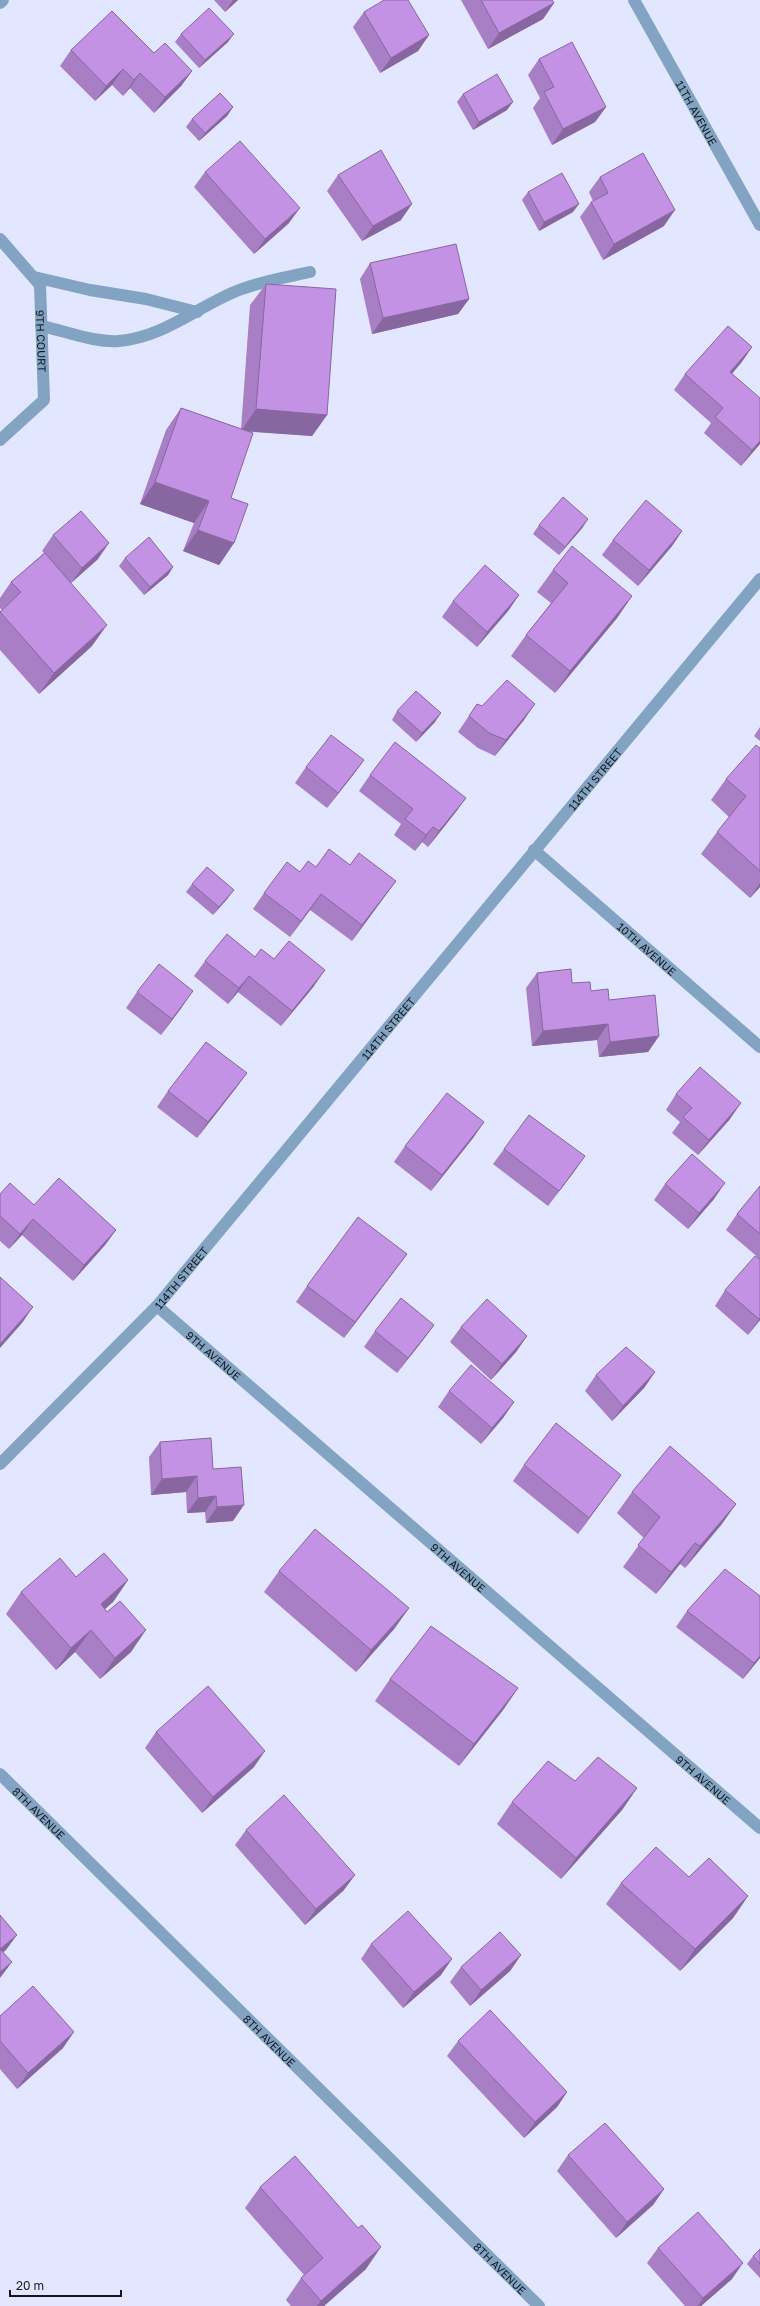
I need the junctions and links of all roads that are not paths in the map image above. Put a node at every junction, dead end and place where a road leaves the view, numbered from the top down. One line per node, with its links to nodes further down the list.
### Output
1 (3, 0): 3 (street)
2 (634, 0): 4 (street, 11TH AVENUE)
3 (0, 2)
4 (760, 225)
5 (0, 239): 7 (street, 9TH COURT)
6 (310, 272): 8 (street)
7 (34, 277): 8 (street); 9 (street, 9TH COURT)
8 (198, 312): 9 (street)
9 (41, 326): 10 (street, 9TH COURT)
10 (0, 440)
11 (760, 579): 12 (street, 114TH STREET)
12 (534, 850): 13 (street, 10TH AVENUE); 14 (street, 114TH STREET)
13 (760, 1047)
14 (157, 1306): 15 (street, 114TH STREET); 17 (street, 9TH AVENUE)
15 (0, 1464)
16 (0, 1774): 18 (street, 8TH AVENUE)
17 (760, 1828)
18 (539, 2306)

